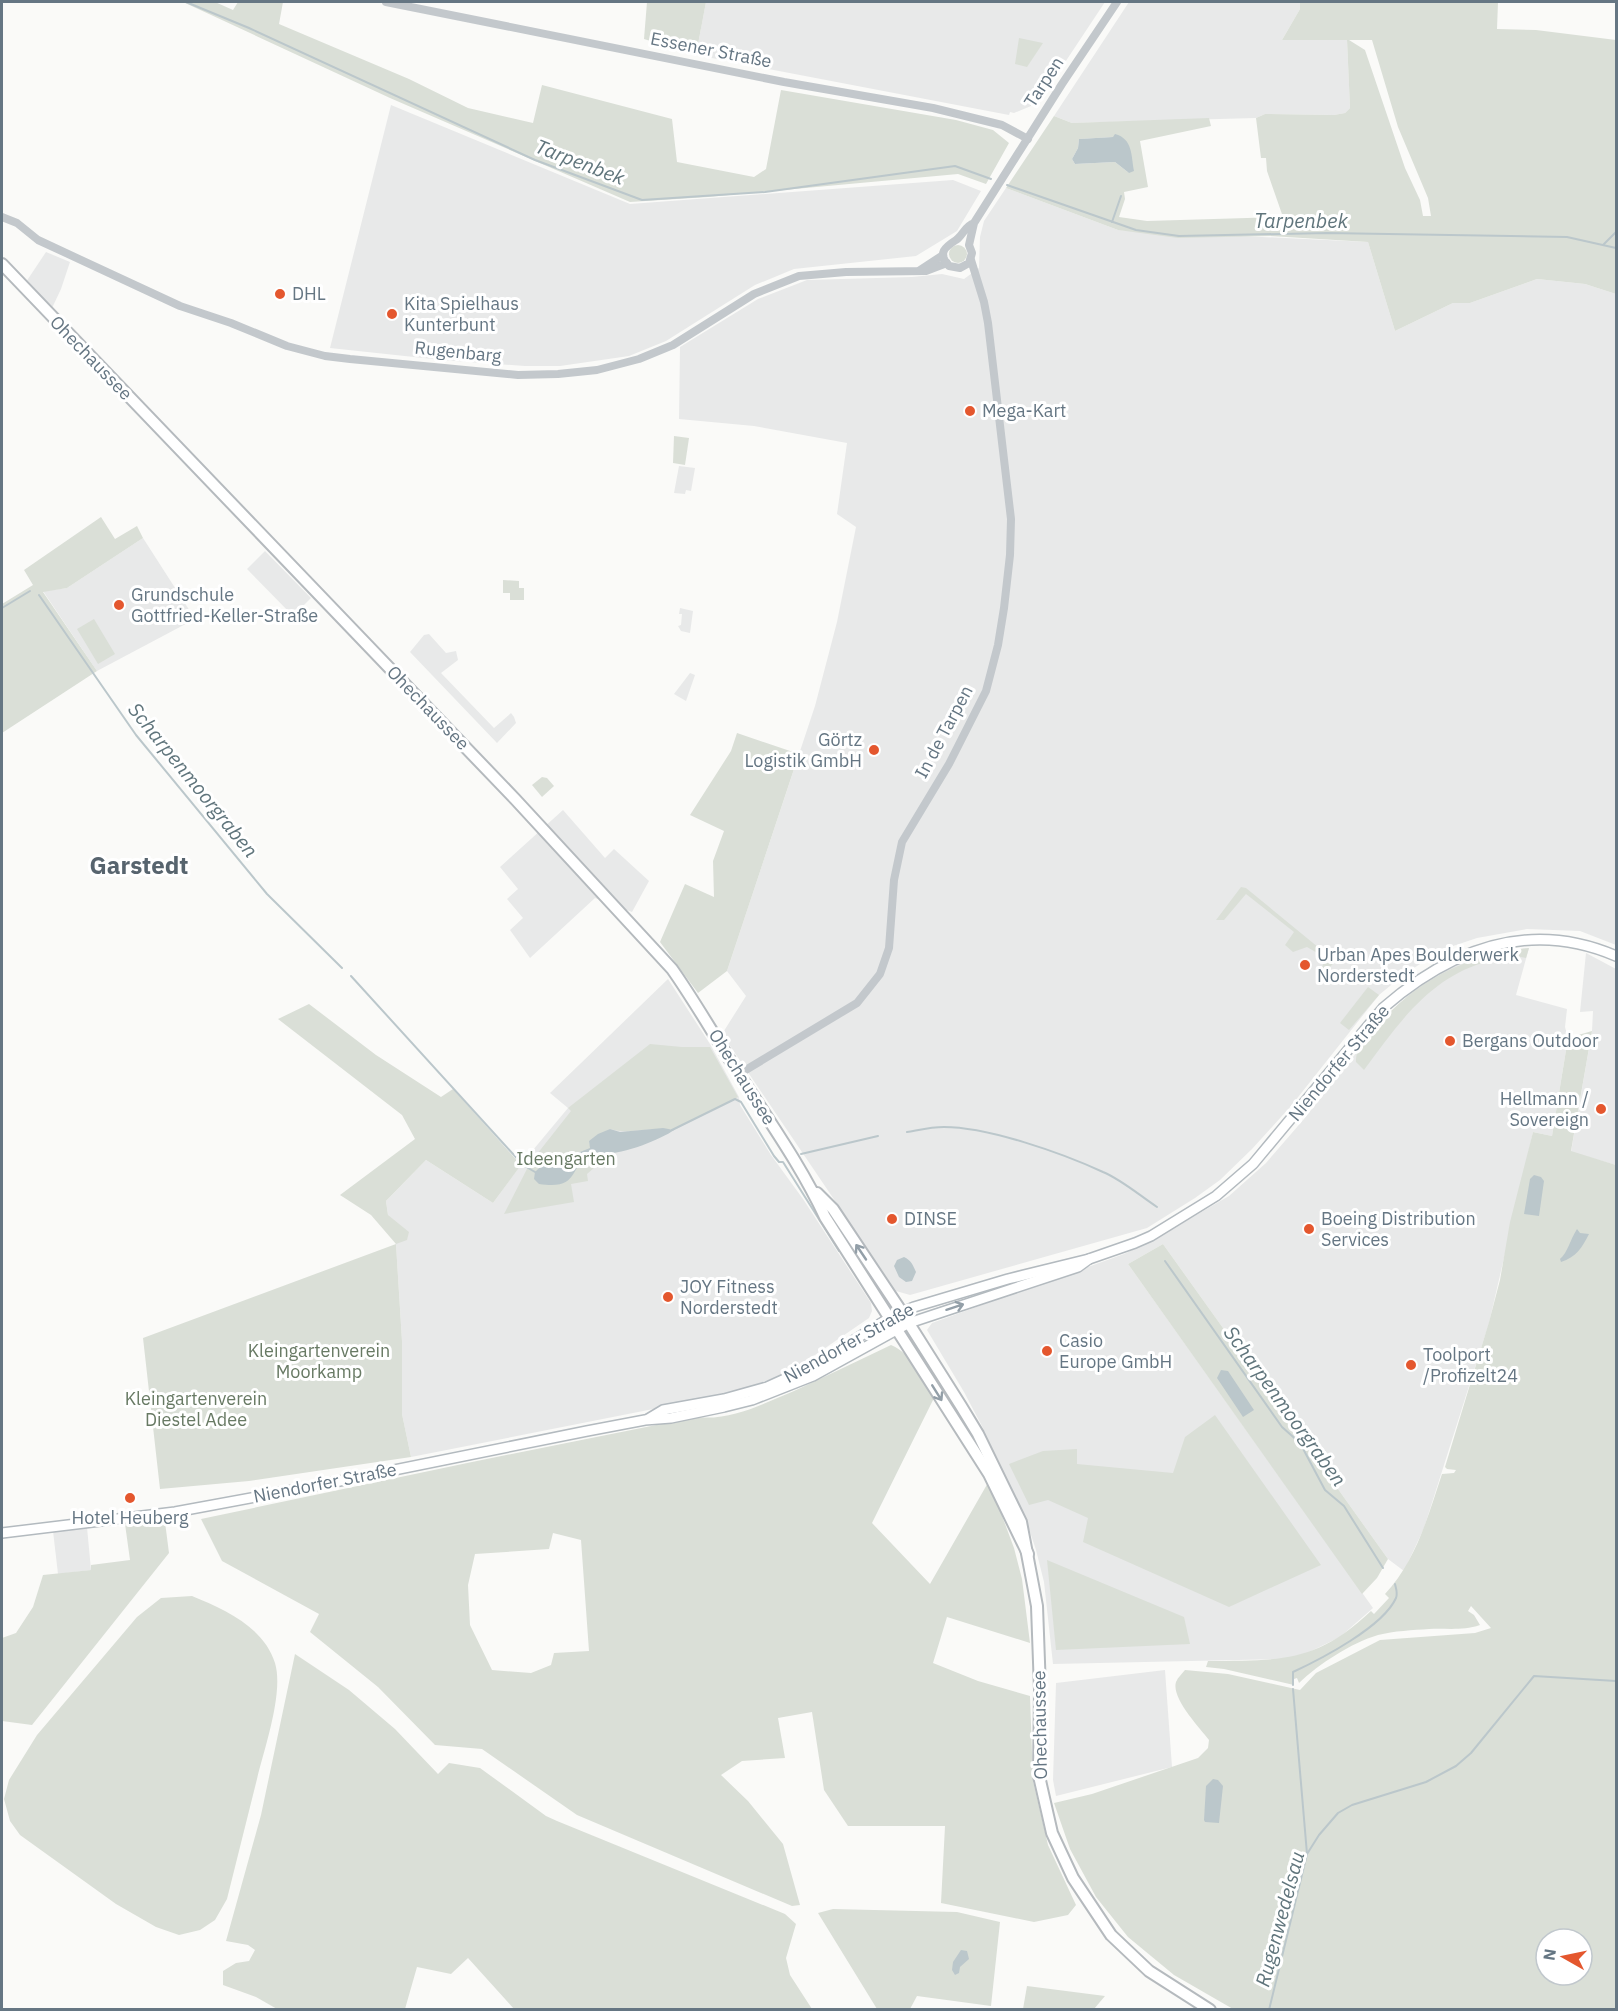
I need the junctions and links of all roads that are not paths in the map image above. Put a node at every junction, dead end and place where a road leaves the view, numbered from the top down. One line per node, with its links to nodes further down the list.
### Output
1 (386, 2): 3 (street, Essener Straße)
2 (1117, 2): 3 (street, Tarpen)
3 (1028, 139): 5 (street, Tarpen)
4 (2, 217): 8 (street, Rugenbarg)
5 (974, 224): 6 (street); 7 (street)
6 (957, 240): 7 (street); 8 (street)
7 (969, 245): 9 (street)
8 (945, 259): 11 (street, Rugenbarg)
9 (970, 260): 11 (street); 12 (street, In de Tarpen)
10 (2, 264): 14 (main road, Ohechaussee)
11 (961, 268): 12 (street, In de Tarpen)
12 (979, 289): 14 (street, In de Tarpen)
13 (1617, 956): 16 (main road, Niendorfer Straße)
14 (739, 1074): 15 (main road, Ohechaussee)
15 (811, 1187): 17 (main road, Ohechaussee, one-way to 15); 18 (main road, Ohechaussee)
16 (1089, 1259): 17 (main road, Niendorfer Straße); 19 (main road, Niendorfer Straße, one-way to 16)
17 (902, 1311): 18 (main road, Niendorfer Straße); 19 (main road, Ohechaussee)
18 (891, 1317): 20 (main road, Ohechaussee); 21 (main road, Niendorfer Straße)
19 (909, 1323): 20 (main road, Niendorfer Straße); 23 (main road, Ohechaussee)
20 (897, 1328): 21 (main road, Niendorfer Straße); 23 (main road, Ohechaussee, one-way to 23)
21 (645, 1420): 22 (main road, Niendorfer Straße)
22 (2, 1533)
23 (1028, 1554): 24 (main road, Ohechaussee)
24 (1210, 2010)

